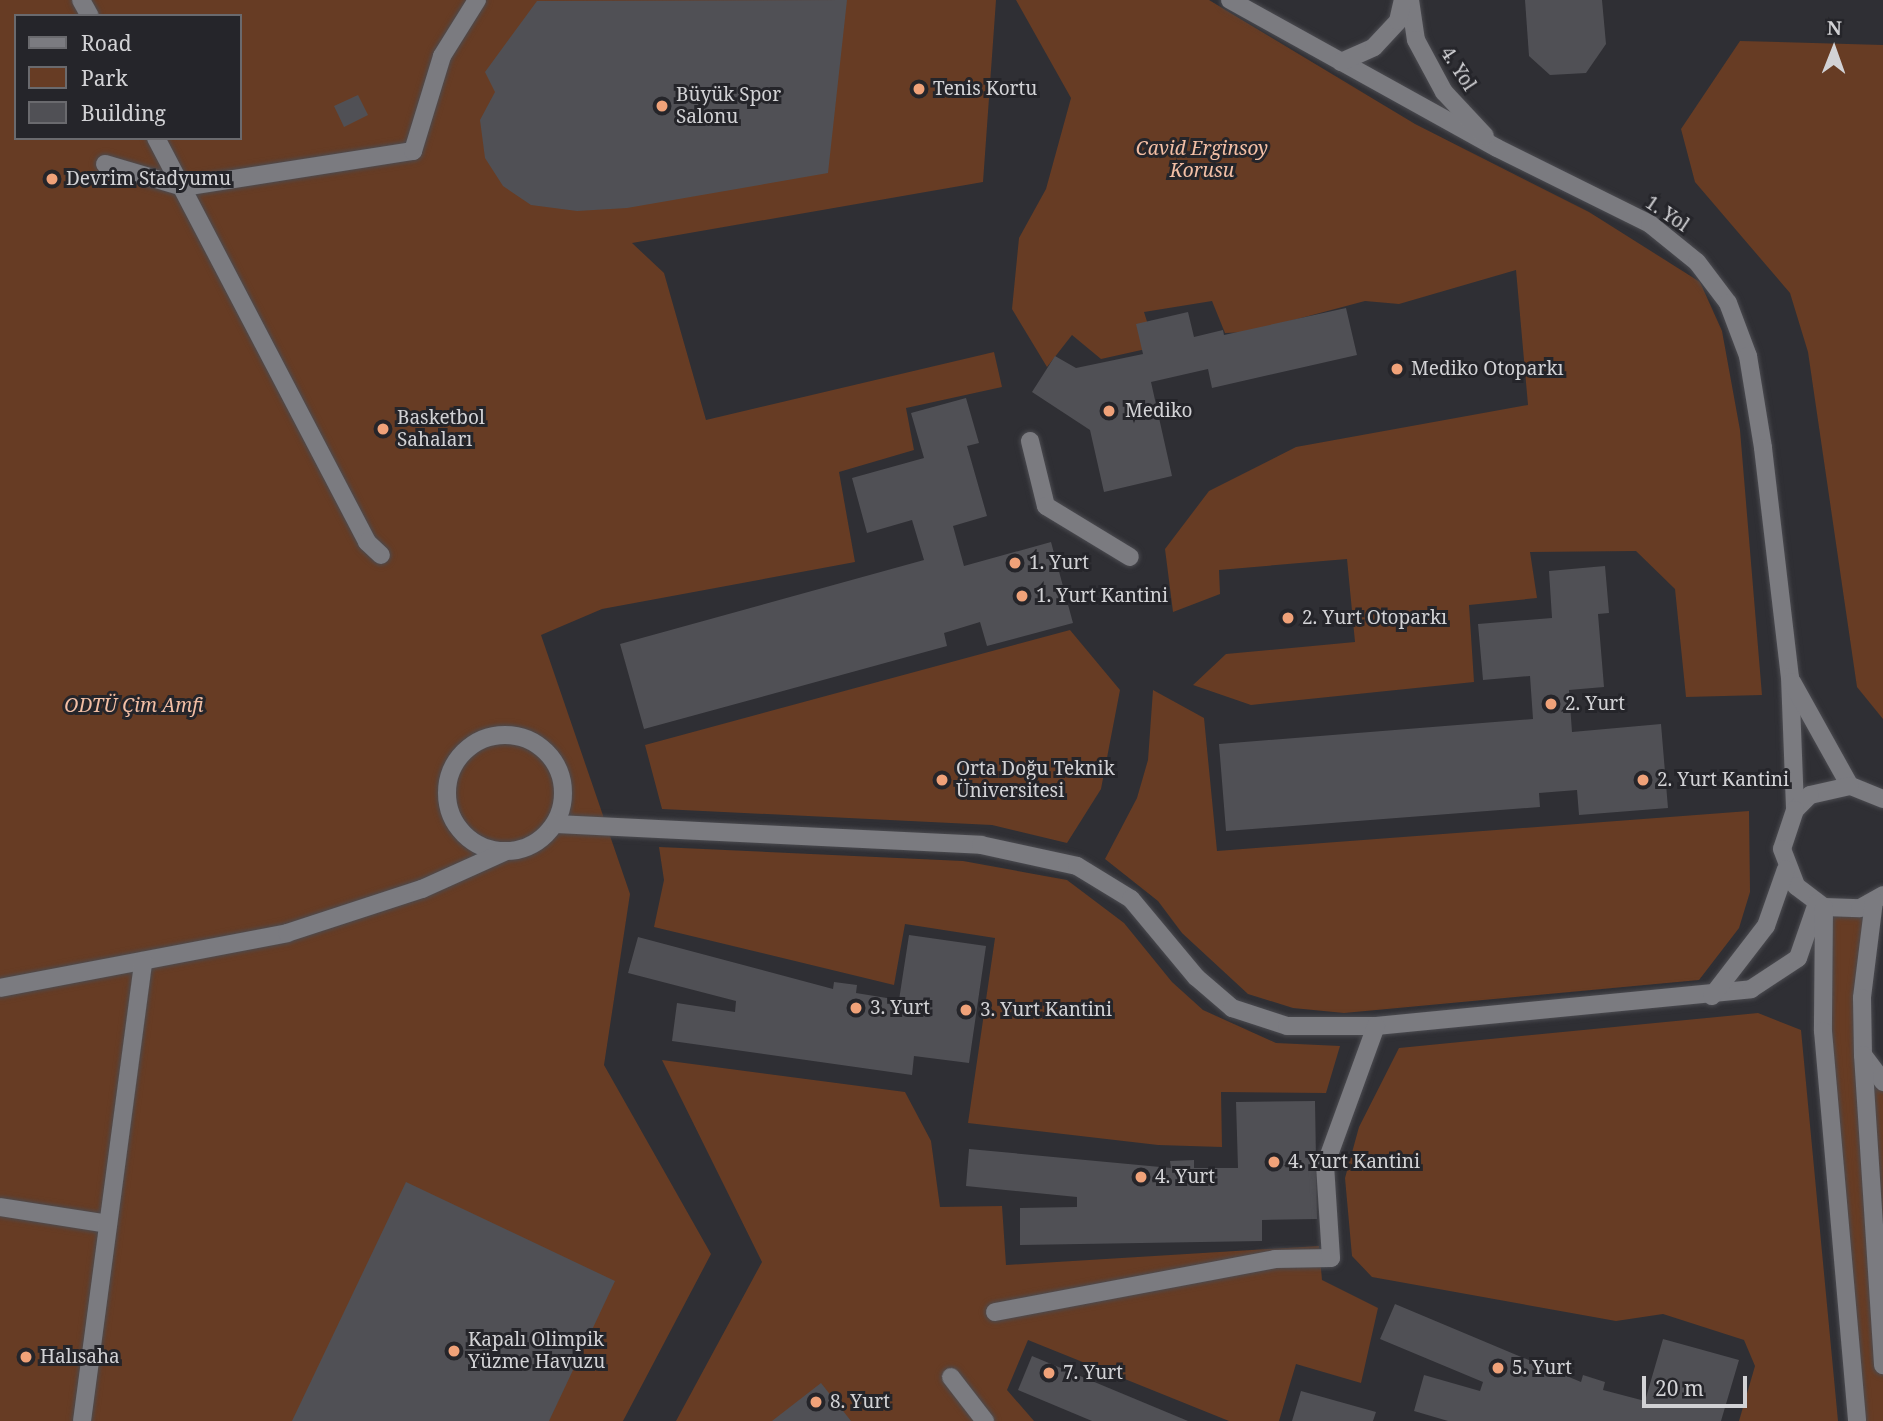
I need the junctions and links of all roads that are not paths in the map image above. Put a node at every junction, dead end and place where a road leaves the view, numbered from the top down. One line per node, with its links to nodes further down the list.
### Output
1 (477, 0): 9 (street)
2 (1230, 0): 5 (street, 1. Yol)
3 (1403, 0): 5 (street)
4 (1410, 0): 7 (street, 4. Yol)
5 (1341, 62): 7 (street, 1. Yol)
6 (157, 140): 9 (street)
7 (1497, 148): 13 (street, 1. Yol)
8 (106, 164): 9 (street)
9 (183, 187): 11 (street)
10 (1030, 440): 12 (street)
11 (381, 555)
12 (1130, 557)
13 (1790, 677): 14 (street); 16 (street, 1. Yol)
14 (1850, 786): 15 (street); 16 (street)
15 (1883, 799)
16 (1795, 810): 19 (street)
17 (555, 824): 18 (street); 18 (street); 25 (street)
18 (504, 852): 22 (street)
19 (1786, 869): 21 (street); 24 (street)
20 (1879, 898): 21 (street); 26 (street)
21 (1821, 905): 24 (street); 38 (street)
22 (143, 961): 23 (street); 30 (street)
23 (0, 988)
24 (1712, 996): 25 (street)
25 (1376, 1026): 33 (street)
26 (1863, 1055): 27 (street); 28 (street)
27 (1883, 1082)
28 (1877, 1200): 31 (street)
29 (0, 1207): 30 (street)
30 (108, 1224): 36 (street)
31 (1879, 1240): 32 (street)
32 (1880, 1278): 34 (street)
33 (995, 1312)
34 (1883, 1364)
35 (951, 1377): 37 (street)
36 (82, 1421)
37 (985, 1421)
38 (1857, 1421)

